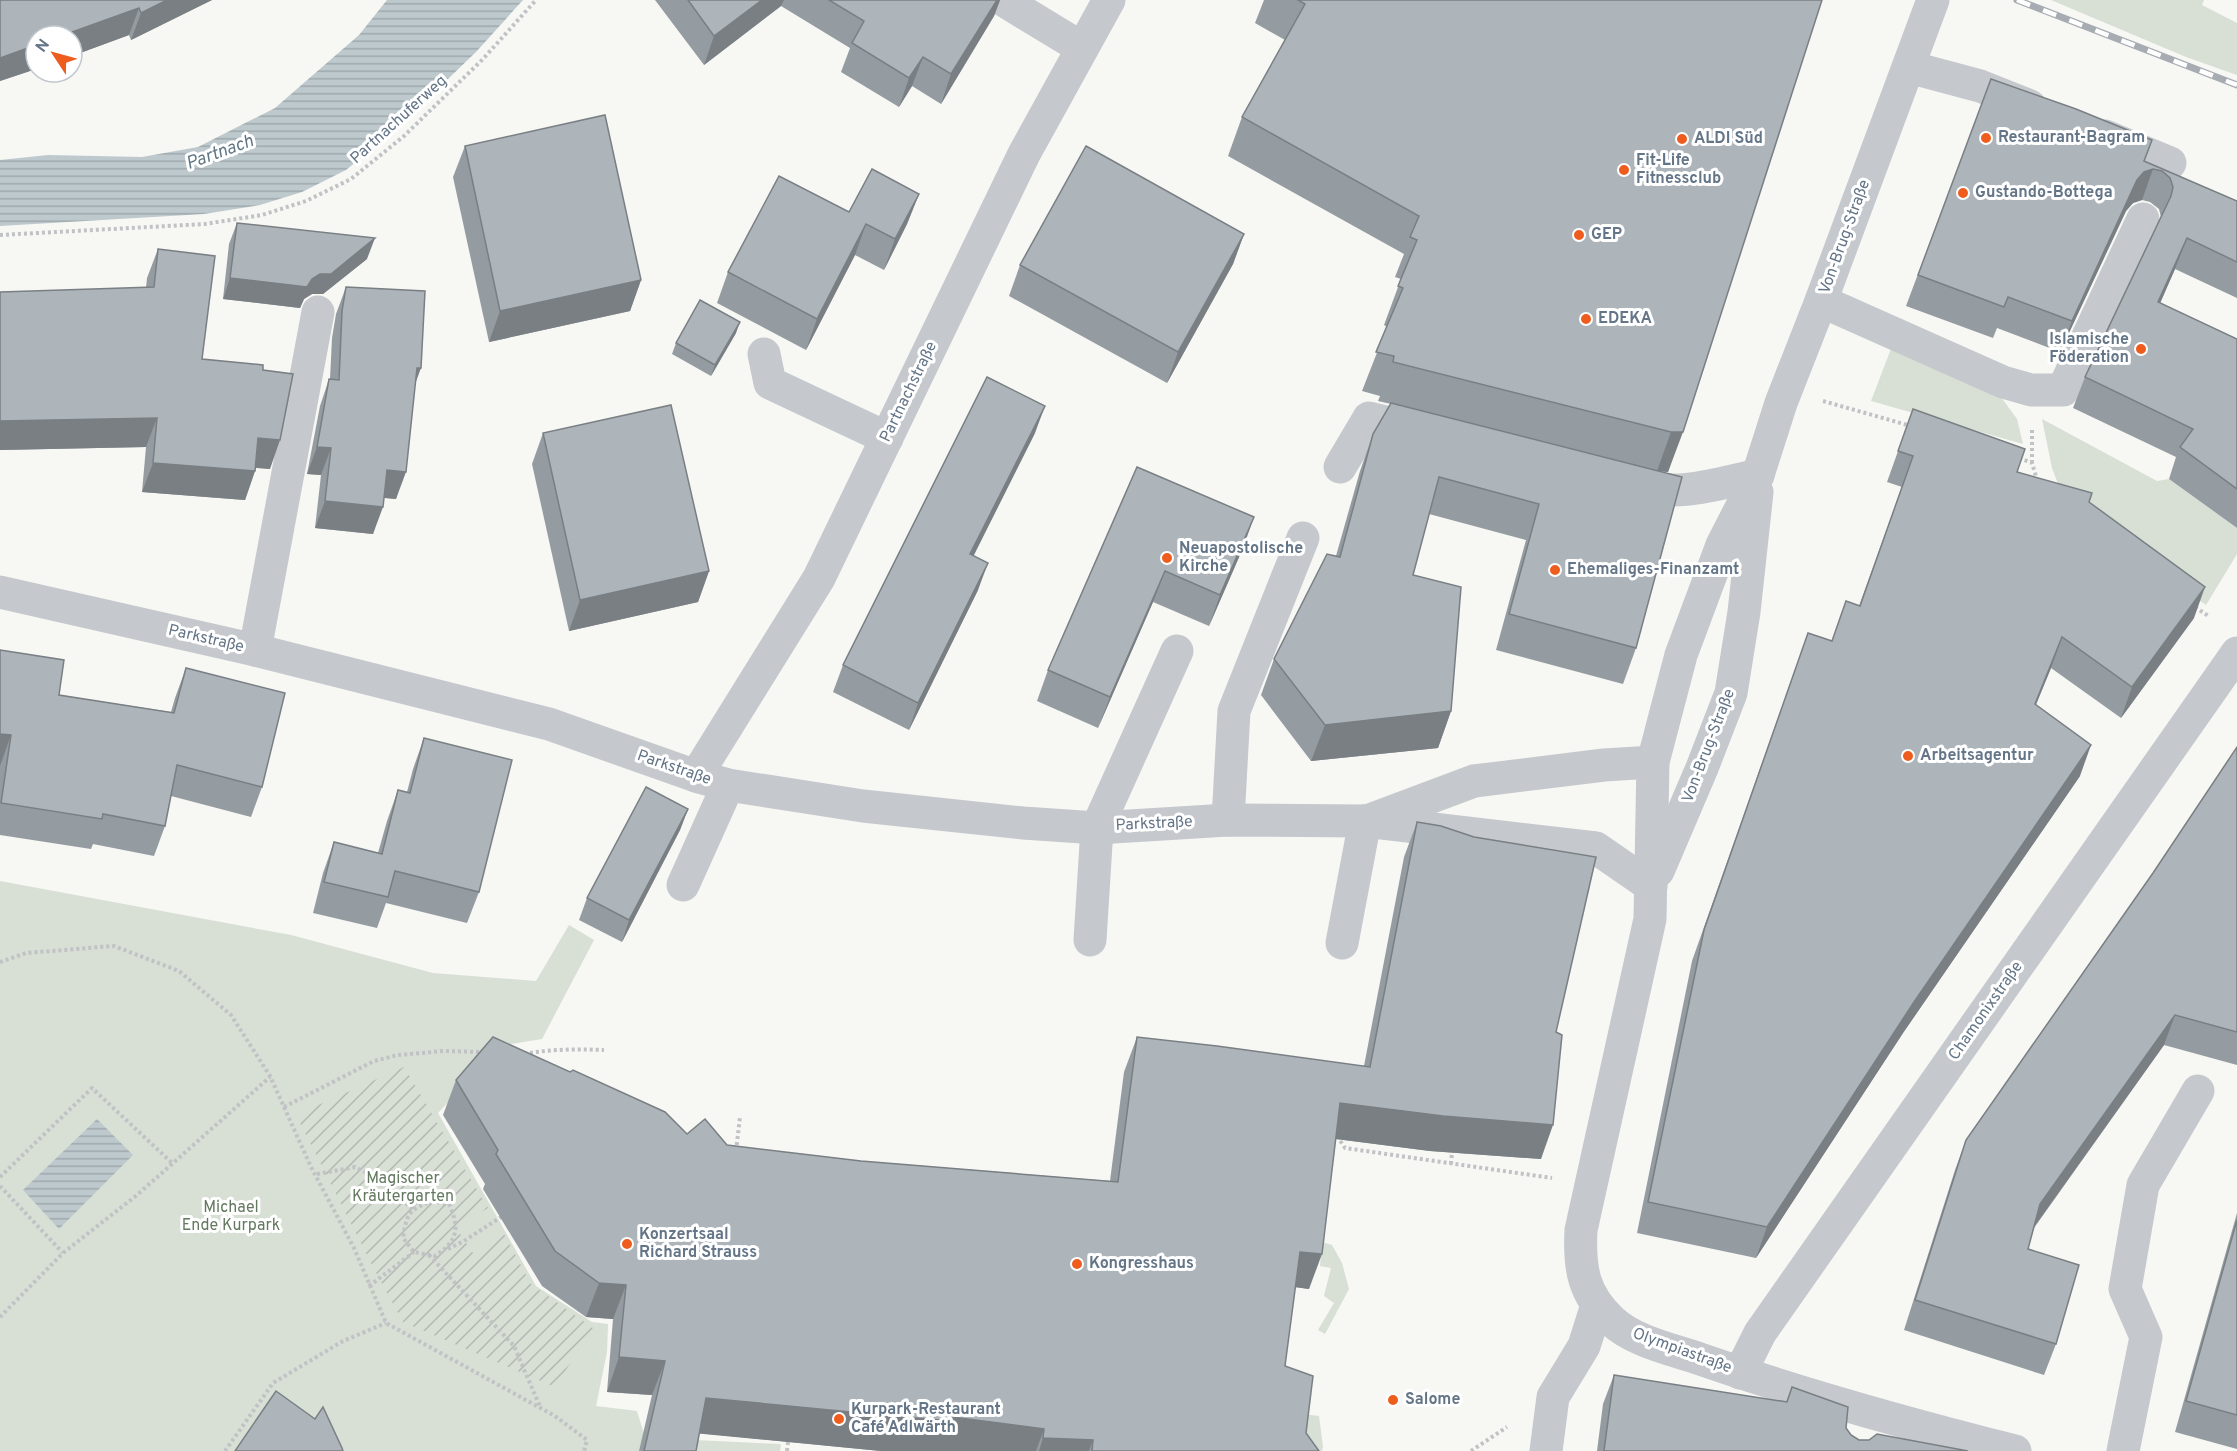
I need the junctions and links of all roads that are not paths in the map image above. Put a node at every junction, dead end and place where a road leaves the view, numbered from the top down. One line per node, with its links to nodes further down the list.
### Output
1 (1003, 0): 4 (street)
2 (1109, 0): 4 (street, Partnachstraße)
3 (1933, 0): 5 (street, Von-Brug-Straße)
4 (1082, 48): 11 (street, Partnachstraße)
5 (1909, 67): 6 (street); 8 (street, Von-Brug-Straße)
6 (2170, 163)
7 (2143, 219): 8 (street)
8 (1821, 301): 14 (street, Von-Brug-Straße)
9 (318, 312): 18 (street)
10 (764, 354): 11 (street)
11 (887, 438): 22 (street, Partnachstraße)
12 (1449, 438): 13 (street)
13 (1340, 467)
14 (1758, 475): 15 (street); 21 (street, Von-Brug-Straße); 28 (street, Von-Brug-Straße)
15 (1608, 478)
16 (1303, 538): 24 (street)
17 (0, 592): 18 (street, Parkstraße)
18 (255, 650): 22 (street, Parkstraße)
19 (1177, 651): 26 (street)
20 (2237, 653): 33 (street, Chamonixstraße)
21 (1643, 763): 25 (street, Parkstraße); 28 (street, Von-Brug-Straße)
22 (696, 776): 23 (street, Parkstraße)
23 (728, 785): 26 (street, Parkstraße); 27 (street)
24 (1228, 820): 25 (street, Parkstraße); 26 (street, Parkstraße)
25 (1365, 822): 28 (street, Parkstraße); 30 (street)
26 (1097, 828): 29 (street)
27 (683, 885)
28 (1651, 886): 32 (street, Olympiastraße)
29 (1090, 940)
30 (1342, 943)
31 (2198, 1091): 36 (street)
32 (1597, 1305): 33 (street, Olympiastraße); 34 (street)
33 (1740, 1373): 35 (street, Olympiastraße)
34 (1546, 1451)
35 (2015, 1451)
36 (2123, 1451)

